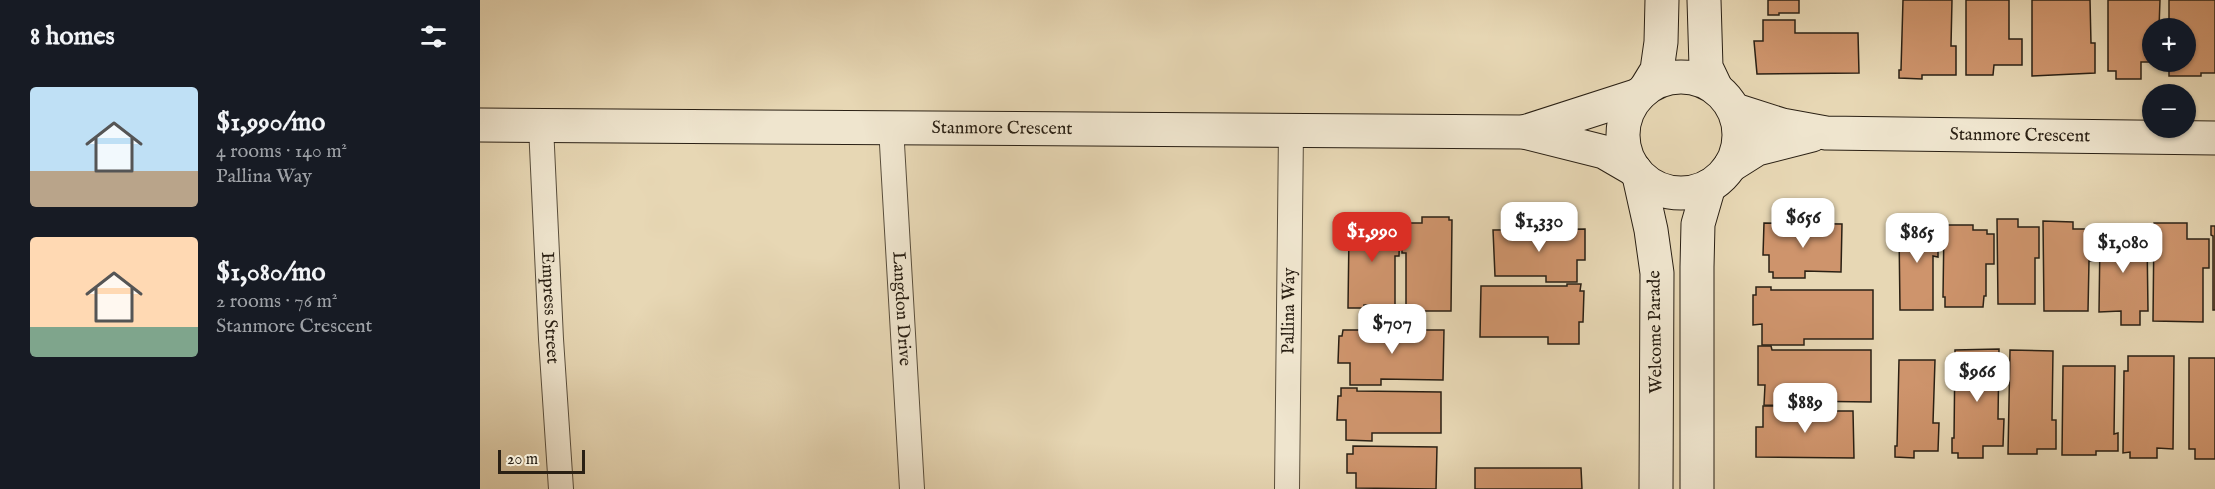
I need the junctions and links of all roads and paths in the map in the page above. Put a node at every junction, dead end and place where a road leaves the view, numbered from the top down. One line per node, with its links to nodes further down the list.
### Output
1 (1662, 0): 3 (street)
2 (1704, 0): 4 (street)
3 (1642, 91): 4 (street); 9 (street, Stanmore Crescent); 12 (street)
4 (1725, 99): 10 (street, Stanmore Crescent); 13 (street)
5 (480, 125): 6 (street, Stanmore Crescent)
6 (541, 126): 7 (street, Stanmore Crescent); 14 (street, Empress Street)
7 (891, 127): 8 (street, Stanmore Crescent); 15 (street, Langdon Drive)
8 (1291, 131): 9 (street, Stanmore Crescent); 16 (street, Pallina Way)
9 (1524, 132): 12 (street, Stanmore Crescent)
10 (1826, 133): 11 (street, Stanmore Crescent); 13 (street, Stanmore Crescent)
11 (2215, 138)
12 (1637, 173): 13 (street); 17 (street, Welcome Parade)
13 (1720, 176): 18 (street)
14 (561, 489)
15 (912, 489)
16 (1287, 489)
17 (1656, 489)
18 (1697, 489)

